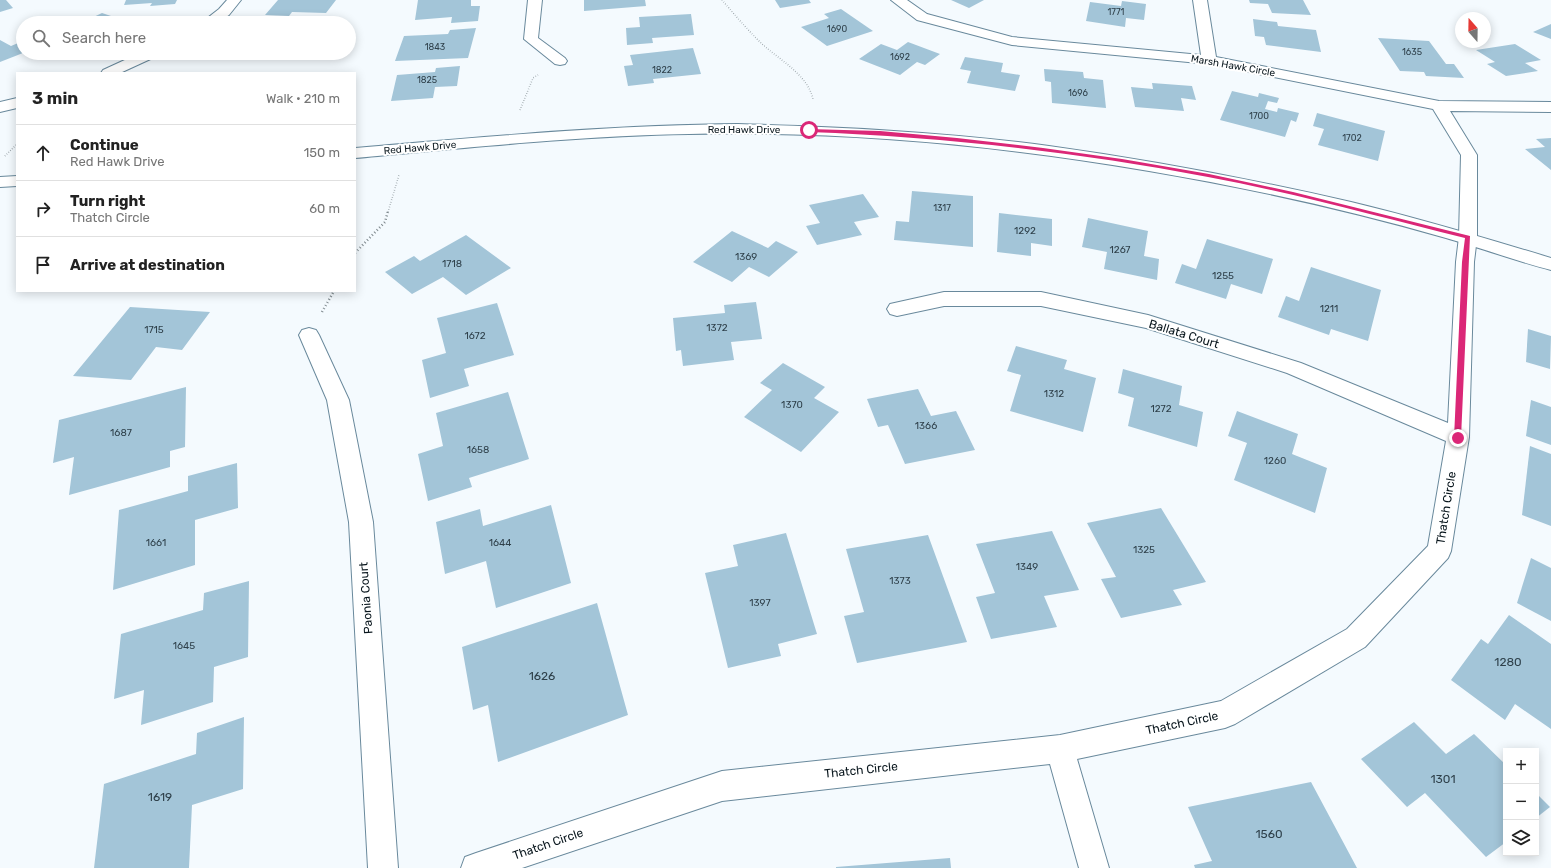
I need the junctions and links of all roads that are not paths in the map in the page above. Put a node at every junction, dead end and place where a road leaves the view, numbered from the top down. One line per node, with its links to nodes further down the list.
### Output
1 (234, 0): 5 (street)
2 (535, 0): 8 (street)
3 (898, 0): 7 (street, Marsh Hawk Circle)
4 (1200, 0): 7 (street)
5 (218, 16)
6 (137, 60): 9 (street)
7 (1208, 60): 11 (street, Marsh Hawk Circle)
8 (560, 61)
9 (110, 72)
10 (16, 103): 12 (street)
11 (1439, 106): 13 (street, Marsh Hawk Circle); 17 (street, Thatch Circle)
12 (0, 107)
13 (1551, 107)
14 (356, 153): 17 (street, Red Hawk Drive)
15 (16, 181): 16 (street)
16 (0, 182)
17 (1468, 237): 18 (street, Red Hawk Drive); 21 (street, Thatch Circle)
18 (1551, 264)
19 (897, 309): 21 (street, Ballata Court)
20 (309, 335): 23 (street, Paonia Court)
21 (1458, 438): 22 (street, Thatch Circle)
22 (1060, 749): 24 (street, Thatch Circle); 25 (street)
23 (383, 868)
24 (476, 868)
25 (1094, 868)

